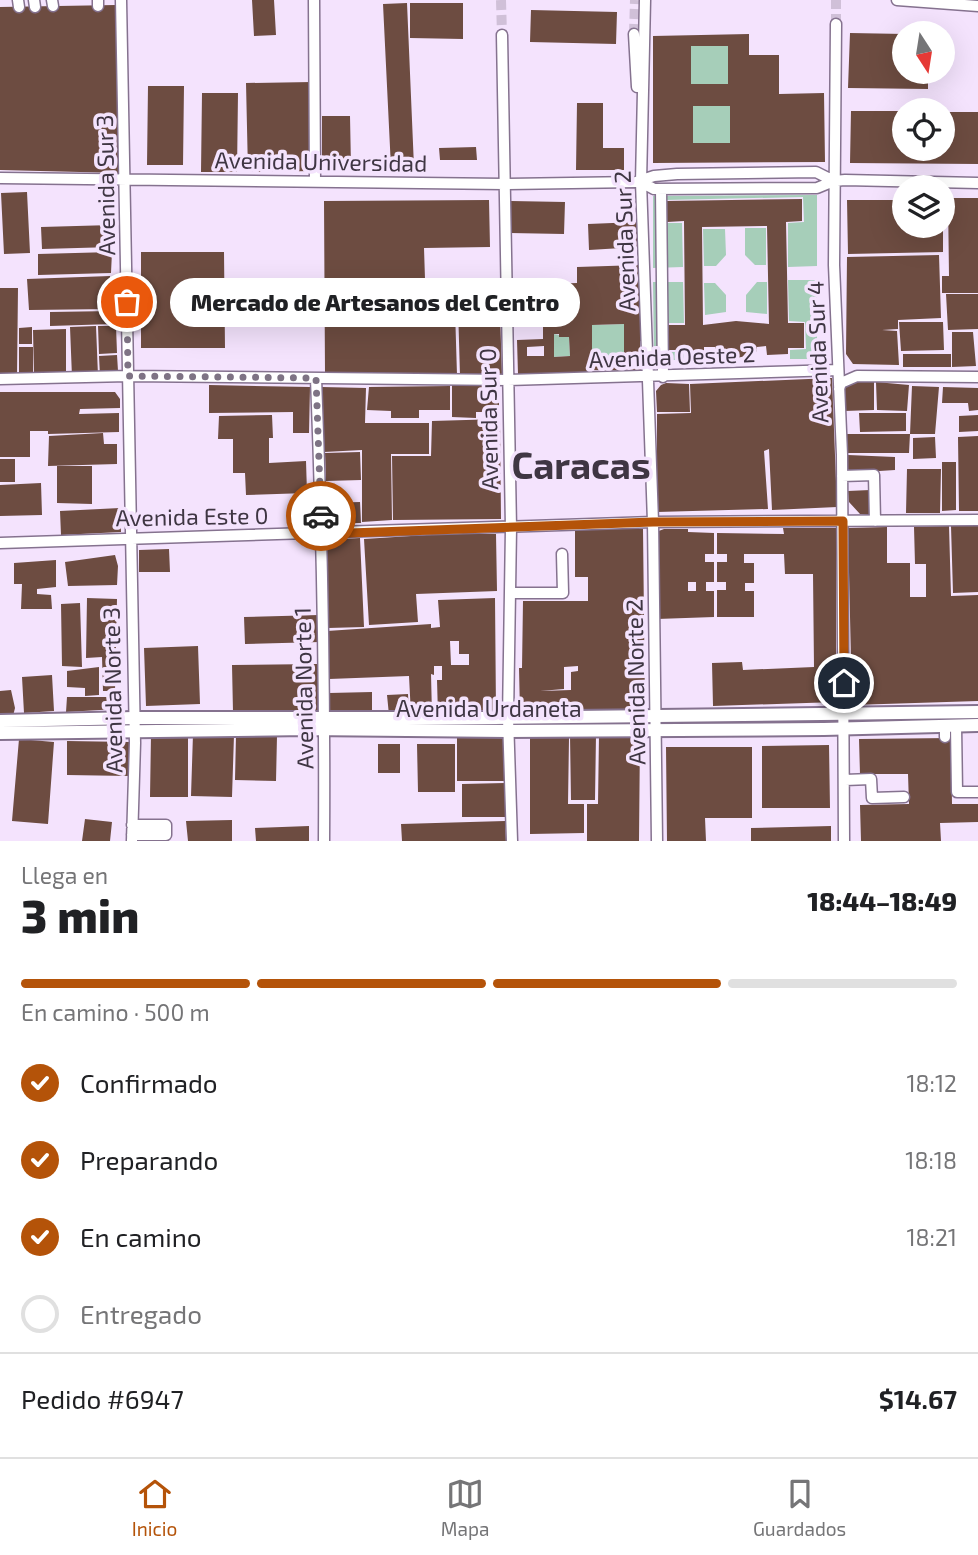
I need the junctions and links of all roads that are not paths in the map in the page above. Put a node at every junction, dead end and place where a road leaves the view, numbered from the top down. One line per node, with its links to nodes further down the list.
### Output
1 (121, 0): 10 (street, Avenida Sur 3)
2 (314, 0): 11 (street)
3 (645, 0): 13 (street, Avenida Sur 2)
4 (897, 0): 5 (street)
5 (978, 6)
6 (836, 24): 12 (street, Avenida Sur 4)
7 (635, 34): 13 (street)
8 (502, 35): 15 (street, Avenida Sur 0)
9 (0, 178): 10 (street, Avenida Universidad)
10 (126, 178): 11 (street, Avenida Universidad); 18 (street, Avenida Sur 3)
11 (315, 181): 15 (street, Avenida Universidad)
12 (834, 181): 13 (street, Avenida Universidad); 14 (street, Avenida Universidad); 16 (street, Avenida Universidad); 17 (street, Avenida Sur 4)
13 (640, 182): 15 (street, Avenida Universidad); 16 (street, Avenida Universidad); 19 (street, Avenida Sur 2)
14 (978, 183)
15 (504, 184): 24 (street, Avenida Sur 0)
16 (661, 189): 20 (street)
17 (837, 370): 20 (street, Avenida Oeste 2); 25 (street, Avenida Sur 4)
18 (128, 376): 22 (street, Avenida Oeste 2); 23 (street, Avenida Oeste 2); 33 (street, Avenida Sur 3)
19 (649, 377): 20 (street, Avenida Oeste 2); 24 (street, Avenida Oeste 2); 27 (street, Avenida Sur 2)
20 (663, 377)
21 (978, 377): 25 (street)
22 (316, 378): 24 (street, Avenida Oeste 2); 32 (street, Avenida Norte 1)
23 (0, 379)
24 (508, 380): 31 (street, Avenida Sur 0)
25 (838, 393): 26 (street, Avenida Sur 4)
26 (842, 476): 29 (street, Avenida Sur 4); 30 (street)
27 (648, 519): 29 (street, Avenida Este 0); 31 (street, Avenida Este 0); 42 (street, Avenida Norte 2)
28 (978, 520): 30 (street, Avenida Este 0)
29 (843, 521): 30 (street, Avenida Este 0); 38 (street, Avenida Sur 4)
30 (875, 521)
31 (511, 528): 32 (street, Avenida Este 0); 36 (street, Avenida Sur 0)
32 (322, 534): 33 (street, Avenida Este 0); 41 (street, Avenida Norte 1)
33 (129, 538): 34 (street, Avenida Este 0); 39 (street, Avenida Norte 3)
34 (0, 543)
35 (562, 554): 36 (street)
36 (510, 593): 43 (street, Avenida Sur 0)
37 (978, 712): 38 (main road, Avenida Urdaneta)
38 (843, 714): 42 (main road, Avenida Urdaneta); 45 (street, Avenida Sur 4)
39 (134, 718): 40 (main road, Avenida Urdaneta); 41 (main road, Avenida Urdaneta); 47 (street, Avenida Norte 3)
40 (0, 721)
41 (325, 723): 43 (main road, Avenida Urdaneta); 47 (main road, Avenida Urdaneta); 53 (street, Avenida Norte 1)
42 (657, 723): 43 (main road, Avenida Urdaneta); 45 (main road, Avenida Urdaneta); 55 (street, Avenida Norte 2)
43 (508, 725): 54 (street, Avenida Sur 0)
44 (978, 725): 46 (main road, Avenida Urdaneta)
45 (843, 728): 46 (main road, Avenida Urdaneta); 49 (street, Avenida Sur 4)
46 (948, 730): 50 (street)
47 (134, 732): 48 (main road, Avenida Urdaneta); 52 (street, Avenida Norte 3)
48 (0, 733)
49 (845, 780): 51 (street); 56 (street, Avenida Sur 4)
50 (978, 792)
51 (904, 797)
52 (132, 834)
53 (324, 841)
54 (512, 841)
55 (657, 841)
56 (844, 841)

